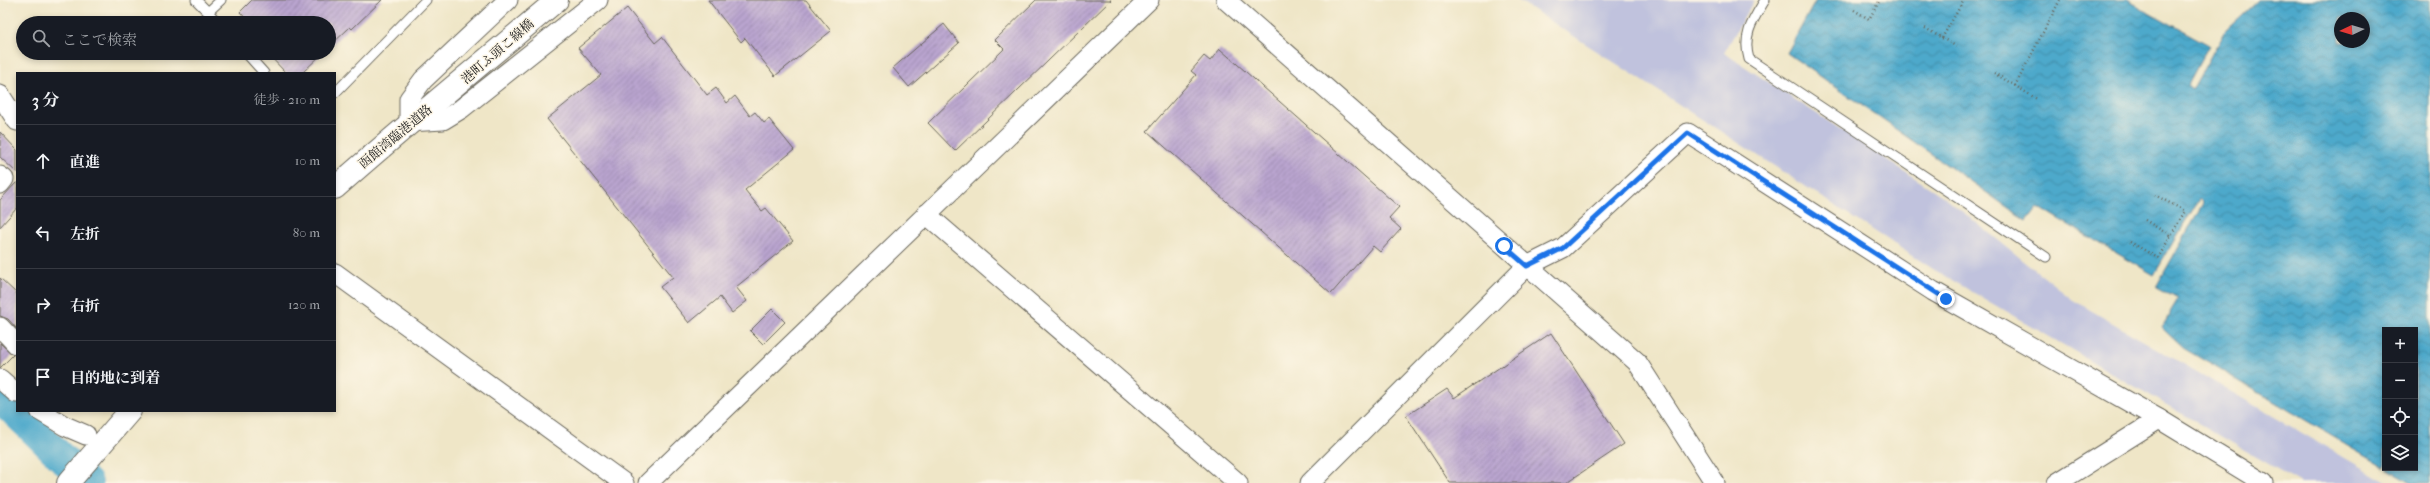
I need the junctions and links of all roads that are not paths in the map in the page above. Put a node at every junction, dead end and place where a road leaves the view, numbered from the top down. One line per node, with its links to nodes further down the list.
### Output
1 (196, 0): 10 (lane)
2 (221, 0): 10 (lane)
3 (426, 0): 15 (lane)
4 (508, 0): 19 (street)
5 (557, 0): 14 (street, 港町ふ頭こ線橋)
6 (598, 0): 19 (street)
7 (1149, 0): 24 (street)
8 (1226, 0): 26 (street)
9 (1765, 0): 25 (lane)
10 (208, 12): 11 (lane)
11 (212, 16)
12 (252, 60): 13 (lane)
13 (263, 72)
14 (456, 86): 19 (street, 函館湾臨港道路)
15 (336, 92)
16 (0, 95): 18 (street)
17 (0, 117): 20 (street)
18 (16, 119)
19 (409, 122): 23 (street, 函館湾臨港道路)
20 (16, 128)
21 (0, 176): 22 (street)
22 (0, 184)
23 (336, 187)
24 (926, 214): 38 (street); 39 (street)
25 (2046, 257)
26 (1527, 266): 34 (street); 40 (street); 41 (street)
27 (336, 275): 37 (street)
28 (0, 327): 29 (street)
29 (16, 344)
30 (0, 379): 31 (street)
31 (16, 392)
32 (42, 412): 35 (street)
33 (129, 412): 36 (street)
34 (2159, 419): 42 (street); 43 (street)
35 (86, 435)
36 (68, 483)
37 (624, 483)
38 (648, 483)
39 (1238, 483)
40 (1310, 483)
41 (1714, 483)
42 (2057, 483)
43 (2264, 483)

